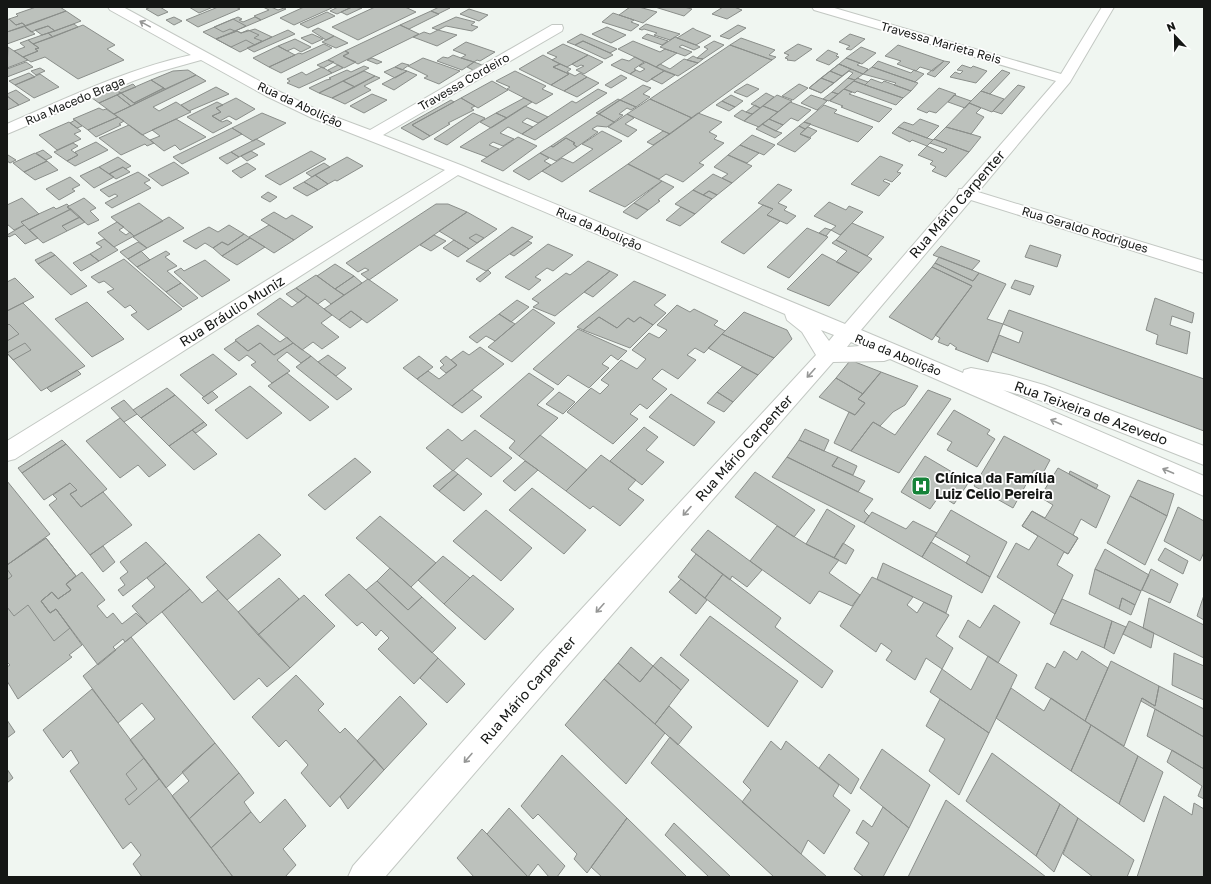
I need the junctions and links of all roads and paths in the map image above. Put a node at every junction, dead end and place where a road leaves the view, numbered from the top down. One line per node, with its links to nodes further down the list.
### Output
1 (114, 7): 5 (street, Rua da Abolição, one-way to 1)
2 (818, 7): 8 (street, Travessa Marieta Reis)
3 (1108, 7): 8 (street, Rua Mário Carpenter)
4 (557, 28): 10 (street, Travessa Cordeiro)
5 (176, 41): 6 (street, Rua da Abolição); 7 (street, Rua Macedo Braga)
6 (203, 56): 7 (street, Rua Macedo Braga); 10 (street, Rua da Abolição)
7 (144, 72): 9 (street, Rua Macedo Braga)
8 (1065, 79): 12 (street, Rua Mário Carpenter)
9 (7, 130)
10 (371, 136): 11 (street, Rua da Abolição)
11 (457, 169): 14 (street, Rua da Abolição); 19 (street, Rua Bráulio Muniz)
12 (965, 193): 13 (street, Rua Geraldo Rodrigues); 15 (street, Rua Mário Carpenter)
13 (1204, 267)
14 (786, 308): 15 (street, Rua da Abolição); 16 (street)
15 (846, 334): 16 (street, Rua Mário Carpenter); 17 (street, Rua da Abolição)
16 (827, 355): 17 (street); 22 (street, Rua Mário Carpenter, one-way to 22)
17 (900, 355): 18 (street, Rua da Abolição)
18 (929, 367): 20 (street, Rua Teixeira de Azevedo); 21 (street, Rua da Abolição, one-way to 18)
19 (7, 452)
20 (1204, 456)
21 (1204, 486)
22 (364, 877)

